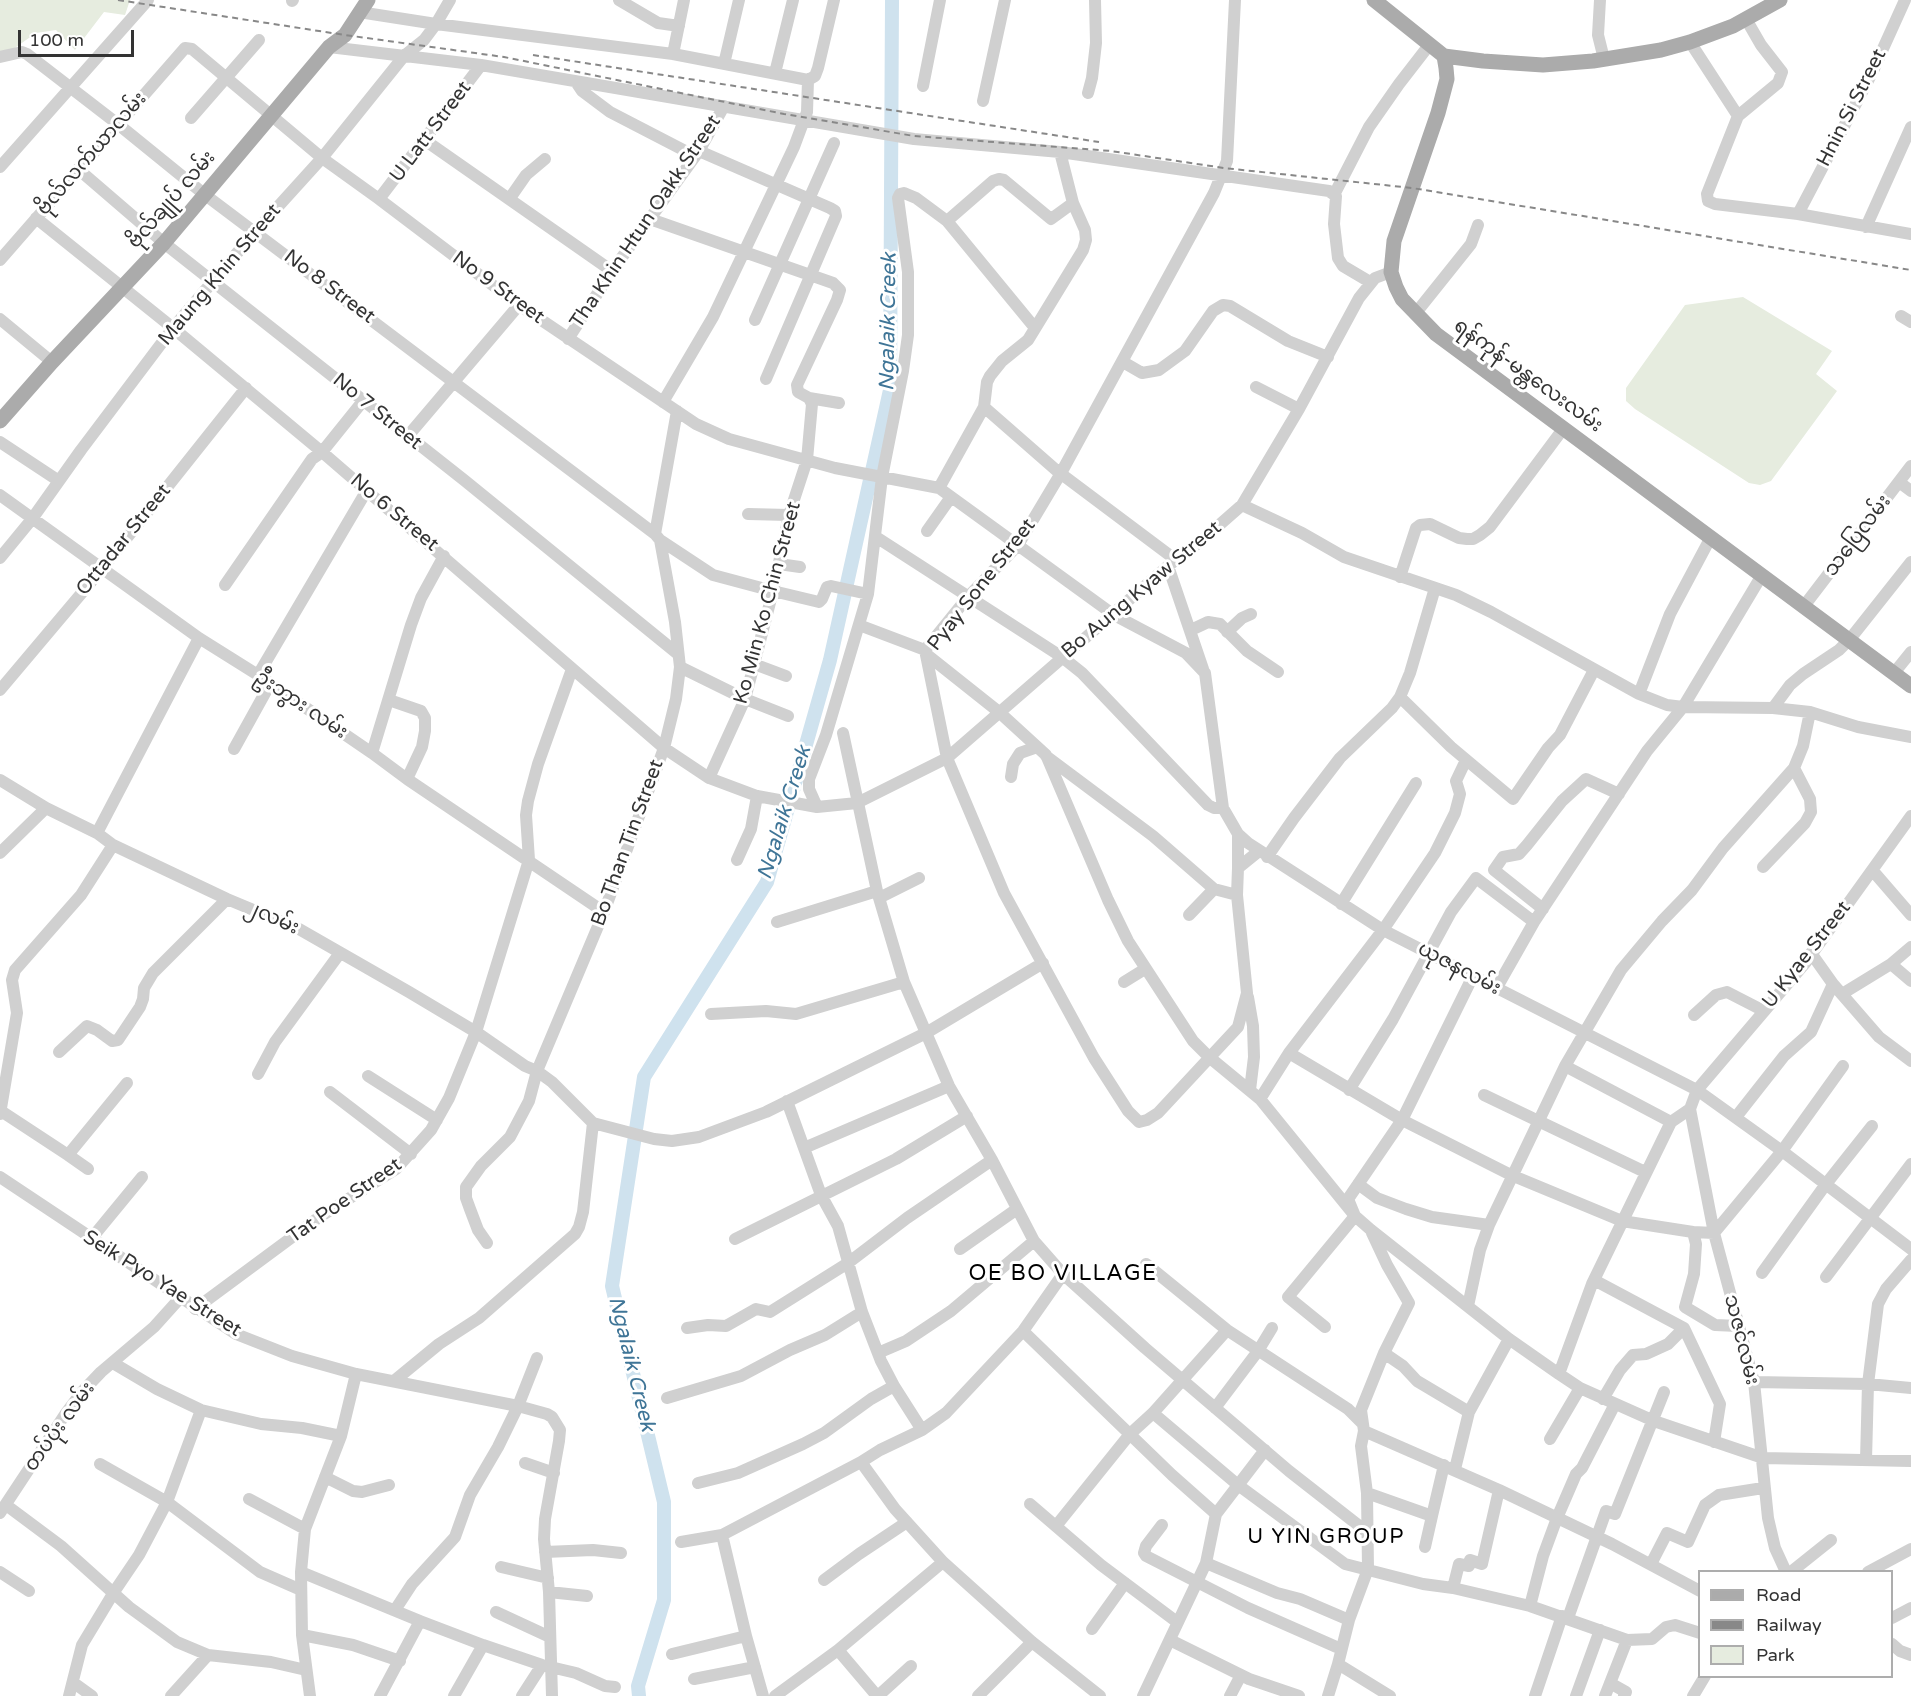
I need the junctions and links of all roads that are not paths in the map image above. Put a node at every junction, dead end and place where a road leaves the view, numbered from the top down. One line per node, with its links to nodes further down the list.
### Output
1 (148, 0): 37 (street)
2 (450, 0): 18 (street, Maung Khin Street)
3 (619, 0): 19 (street)
4 (684, 0): 19 (street)
5 (739, 0): 30 (street)
6 (793, 0): 32 (street)
7 (834, 0): 34 (street)
8 (940, 0): 36 (street)
9 (1005, 0): 39 (street)
10 (1095, 0): 38 (street)
11 (1235, 0): 54 (street, Pyay Sone Street)
12 (1600, 0): 29 (street)
13 (1780, 0): 17 (main road)
14 (1905, 0): 62 (street, Hnin Si Street)
15 (1384, 3): 22 (main road)
16 (363, 6): 18 (street); 23 (main road, ဗိုလ်ချုပ် လမ်း)
17 (1746, 18): 21 (main road); 42 (street)
18 (436, 24): 25 (street); 26 (street, Maung Khin Street)
19 (679, 26): 25 (street)
20 (259, 40): 33 (street)
21 (1690, 42): 29 (main road); 42 (street)
22 (1430, 44): 27 (main road); 56 (street)
23 (329, 47): 26 (street); 41 (main road, ဗိုလ်ချုပ် လမ်း)
24 (189, 49): 33 (street, No 9 Street); 44 (street, ဗိုလ်လက်ယာလမ်း)
25 (673, 54): 30 (street)
26 (404, 56): 31 (street); 50 (street, Maung Khin Street)
27 (1444, 56): 29 (main road); 75 (main road, ရန်ကုန်-မန္တလေးလမ်း)
28 (0, 57): 37 (street, No 8 Street)
29 (1604, 59)
30 (724, 64): 32 (street)
31 (481, 65): 35 (street); 46 (street, U Latt Street)
32 (775, 73): 34 (street)
33 (226, 78): 41 (street, No 9 Street); 43 (street)
34 (808, 80): 55 (street)
35 (576, 82): 40 (street); 49 (street)
36 (923, 86)
37 (71, 88): 44 (street, No 8 Street); 52 (street)
38 (1088, 93)
39 (983, 101)
40 (724, 106): 48 (street); 49 (street, Tha Khin Htun Oakk Street)
41 (273, 116): 50 (street, No 9 Street); 57 (main road, ဗိုလ်ချုပ် လမ်း)
42 (1738, 116): 62 (street)
43 (191, 118)
44 (119, 124): 53 (street, ဗိုလ်လက်ယာလမ်း); 57 (street, No 8 Street)
45 (1911, 127): 67 (street)
46 (426, 141): 58 (street); 59 (street, U Latt Street)
47 (834, 143): 60 (street)
48 (1060, 152): 54 (street); 61 (street)
49 (697, 154): 55 (street); 64 (street, Tha Khin Htun Oakk Street)
50 (321, 158): 59 (street, No 9 Street); 68 (street, Maung Khin Street)
51 (545, 159): 58 (street)
52 (0, 168)
53 (78, 169): 63 (street, ဗိုလ်လက်ယာလမ်း); 70 (street, No 7 Street)
54 (1221, 176): 56 (street); 89 (street, Pyay Sone Street)
55 (775, 184): 60 (street); 71 (street)
56 (1335, 193): 78 (street)
57 (204, 194): 68 (street, No 8 Street); 70 (main road, ဗိုလ်ချုပ် လမ်း)
58 (510, 198): 74 (street)
59 (380, 199): 80 (street, No 9 Street)
60 (809, 199): 73 (street); 76 (street)
61 (1073, 203): 65 (street); 85 (street)
62 (1798, 214): 67 (street)
63 (36, 218): 72 (street, ဗိုလ်လက်ယာလမ်း); 79 (street, No 6 Street)
64 (650, 219): 71 (street); 74 (street, Tha Khin Htun Oakk Street)
65 (947, 220): 85 (street); 109 (street)
66 (1479, 225): 81 (street)
67 (1866, 227): 69 (street)
68 (255, 232): 77 (street, Maung Khin Street); 91 (street, No 8 Street)
69 (1911, 234)
70 (164, 243): 77 (street, No 7 Street); 79 (main road, ဗိုလ်ချုပ် လမ်း)
71 (744, 252): 73 (street); 96 (street)
72 (2, 255)
73 (779, 265): 76 (street); 83 (street)
74 (612, 271): 86 (street, Tha Khin Htun Oakk Street)
75 (1392, 272): 78 (street); 81 (main road, ရန်ကုန်-မန္တလေးလမ်း)
76 (811, 276): 90 (street); 94 (street, Ko Min Ko Chin Street)
77 (213, 280): 84 (street, Maung Khin Street); 95 (street, No 7 Street)
78 (1370, 282): 87 (street, Bo Aung Kyaw Street)
79 (123, 288): 84 (street, No 6 Street); 88 (main road, ဗိုလ်ချုပ် လမ်း)
80 (519, 305): 86 (street, No 9 Street); 91 (street)
81 (1415, 314): 102 (main road, ရန်ကုန်-မန္တလေးလမ်း)
82 (0, 319): 88 (street)
83 (754, 320)
84 (173, 328): 93 (street, No 6 Street); 110 (street, Maung Khin Street)
85 (1035, 328): 98 (street)
86 (568, 339): 96 (street, No 9 Street)
87 (1328, 357): 89 (street); 99 (street, Bo Aung Kyaw Street)
88 (52, 362): 101 (main road, ဗိုလ်ချုပ် လမ်း)
89 (1123, 362): 108 (street, Pyay Sone Street)
90 (766, 379)
91 (455, 382): 103 (street); 122 (street, No 8 Street)
92 (1256, 387): 99 (street)
93 (246, 388): 105 (street, No 6 Street); 132 (street, Ottadar Street)
94 (809, 398): 97 (street); 106 (street, Ko Min Ko Chin Street)
95 (363, 401): 103 (street, No 7 Street); 105 (street)
96 (663, 402): 100 (street, No 9 Street)
97 (839, 403)
98 (984, 407): 108 (street); 112 (street)
99 (1299, 409): 117 (street, Bo Aung Kyaw Street)
100 (677, 411): 106 (street, No 9 Street); 122 (street, Bo Than Tin Street)
101 (0, 421)
102 (1563, 429): 124 (main road, ရန်ကုန်-မန္တလေးလမ်း); 134 (street)
103 (407, 437): 150 (street, No 7 Street)
104 (0, 442): 110 (street)
105 (322, 452): 113 (street, No 6 Street); 135 (street)
106 (807, 460): 109 (street, No 9 Street); 119 (street, Ko Min Ko Chin Street)
107 (1911, 466): 111 (street, သပြေလမ်း)
108 (1061, 473): 125 (street, Pyay Sone Street); 129 (street)
109 (878, 476): 112 (street, No 9 Street); 123 (street)
110 (59, 481): 120 (street, Maung Khin Street)
111 (1899, 482): 114 (street); 140 (street, သပြေလမ်း)
112 (939, 488): 116 (street)
113 (367, 490): 126 (street, No 6 Street); 159 (street)
114 (1911, 491)
115 (0, 495): 120 (street, ဦးဘွား လမ်း)
116 (951, 498): 121 (street); 125 (street)
117 (1242, 505): 129 (street, Bo Aung Kyaw Street); 134 (street)
118 (748, 514): 119 (street)
119 (789, 515): 130 (street, Ko Min Ko Chin Street)
120 (32, 519): 127 (street, Maung Khin Street); 132 (street, ဦးဘွား လမ်း)
121 (927, 531)
122 (657, 537): 137 (street, No 8 Street); 150 (street, Bo Than Tin Street)
123 (876, 537): 138 (street); 139 (street)
124 (1711, 537): 133 (main road, ရန်ကုန်-မန္တလေးလမ်း); 164 (street)
125 (1018, 545): 139 (street, Pyay Sone Street); 142 (street)
126 (444, 556): 154 (street, No 6 Street); 167 (street)
127 (0, 558)
128 (1911, 562): 147 (street)
129 (1172, 563): 142 (street, Bo Aung Kyaw Street); 144 (street, ယုဇနလမ်း)
130 (779, 564): 131 (street); 137 (street, Ko Min Ko Chin Street)
131 (800, 567)
132 (102, 569): 146 (street, ဦးဘွား လမ်း); 163 (street, Ottadar Street)
133 (1762, 575): 140 (main road, ရန်ကုန်-မန္တလေးလမ်း); 168 (street)
134 (1400, 577): 136 (street)
135 (225, 585)
136 (1435, 588): 155 (street); 165 (street)
137 (773, 591): 138 (street, No 8 Street); 152 (street, Ko Min Ko Chin Street)
138 (866, 593): 143 (street)
139 (968, 597): 148 (street, Pyay Sone Street); 151 (street)
140 (1804, 606): 147 (main road, ရန်ကုန်-မန္တလေးလမ်း)
141 (1251, 614): 145 (street)
142 (1114, 615): 151 (street, Bo Aung Kyaw Street); 157 (street)
143 (859, 625): 148 (street); 192 (street)
144 (1191, 630): 145 (street); 157 (street, ယုဇနလမ်း)
145 (1227, 632): 156 (street)
146 (199, 638): 159 (street, ဦးဘွား လမ်း); 195 (street)
147 (1850, 639): 158 (main road, ရန်ကုန်-မန္တလေးလမ်း); 169 (street)
148 (926, 652): 170 (street); 179 (street, Pyay Sone Street)
149 (1911, 652): 158 (street)
150 (678, 654): 153 (street, Bo Than Tin Street)
151 (1062, 657): 170 (street, Bo Aung Kyaw Street); 193 (street)
152 (754, 664): 160 (street); 166 (street, Ko Min Ko Chin Street)
153 (680, 667): 166 (street); 175 (street, Bo Than Tin Street)
154 (572, 669): 175 (street, No 6 Street); 200 (street)
155 (1594, 670): 164 (street); 180 (street)
156 (1278, 672)
157 (1204, 673): 193 (street, ယုဇနလမ်း)
158 (1894, 673): 162 (main road, ရန်ကုန်-မန္တလေးလမ်း)
159 (258, 675): 161 (street, ဦးဘွား လမ်း)
160 (786, 676)
161 (270, 684): 176 (street); 178 (street, ဦးဘွား လမ်း)
162 (1911, 686)
163 (0, 690)
164 (1639, 694): 168 (street)
165 (1400, 697): 180 (street); 199 (street)
166 (746, 699): 172 (street); 183 (street, Ko Min Ko Chin Street)
167 (389, 700): 178 (street); 184 (street)
168 (1683, 707): 169 (street); 187 (street)
169 (1773, 708): 171 (street)
170 (999, 712): 177 (street); 179 (street, Bo Aung Kyaw Street)
171 (1810, 712): 174 (street); 181 (street)
172 (788, 716)
173 (843, 734): 189 (street)
174 (1911, 737)
175 (664, 748): 183 (street, No 6 Street); 212 (street, Bo Than Tin Street)
176 (234, 749)
177 (1041, 751): 182 (street); 206 (street); 224 (street)
178 (372, 753): 184 (street, ဦးဘွား လမ်း)
179 (947, 758): 189 (street, Bo Aung Kyaw Street); 222 (street, Pyay Sone Street)
180 (1466, 760): 217 (street)
181 (1794, 768): 203 (street); 238 (street)
182 (1011, 777)
183 (709, 778): 188 (street, No 6 Street)
184 (407, 779): 200 (street, ဦးဘွား လမ်း)
185 (0, 780): 191 (street, ၂လမ်း)
186 (1416, 783): 210 (street)
187 (1619, 794): 211 (street); 211 (street)
188 (757, 796): 190 (street, No 6 Street); 201 (street)
189 (856, 803): 192 (street, Bo Aung Kyaw Street); 207 (street)
190 (803, 805): 192 (street, Bo Aung Kyaw Street)
191 (46, 807): 195 (street, ၂လမ်း); 198 (street)
192 (817, 807)
193 (1223, 808): 196 (street, ယုဇနလမ်း)
194 (1911, 816): 204 (street, U Kyae Street)
195 (96, 833): 197 (street, ၂လမ်း)
196 (1238, 834): 199 (street, ယုဇနလမ်း); 202 (street)
197 (114, 845): 209 (street, ၂လမ်း); 258 (street)
198 (0, 853)
199 (1263, 854): 202 (street); 210 (street, ယုဇနလမ်း)
200 (530, 860): 212 (street, ဦးဘွား လမ်း); 236 (street, Tat Poe Street)
201 (737, 860)
202 (1238, 867): 208 (street)
203 (1763, 867)
204 (1873, 871): 214 (street); 221 (street, U Kyae Street)
205 (919, 878): 207 (street)
206 (1214, 889): 208 (street); 213 (street)
207 (878, 895): 215 (street); 227 (street)
208 (1237, 895): 231 (street)
209 (227, 899): 220 (street, ၂လမ်း); 239 (street)
210 (1341, 904): 217 (street, ယုဇနလမ်း)
211 (1543, 909): 216 (street)
212 (604, 912): 245 (street, Bo Than Tin Street)
213 (1189, 915)
214 (1911, 915)
215 (777, 922)
216 (1534, 922): 219 (street); 230 (street)
217 (1383, 930): 219 (street, ယုဇနလမ်း); 240 (street)
218 (1911, 947): 223 (street)
219 (1429, 952): 225 (street, ယုဇနလမ်း); 251 (street)
220 (340, 953): 236 (street, ၂လမ်း); 246 (street)
221 (1811, 953): 229 (street); 233 (street, U Kyae Street)
222 (1043, 963): 237 (street); 241 (street, Pyay Sone Street)
223 (1891, 964): 226 (street); 232 (street)
224 (1145, 969): 228 (street); 241 (street)
225 (1473, 976): 230 (street, ယုဇနလမ်း); 262 (street)
226 (1911, 981)
227 (904, 982): 234 (street); 237 (street)
228 (1124, 982)
229 (1833, 984): 232 (street); 260 (street)
230 (1496, 989): 238 (street, ယုဇနလမ်း)
231 (1247, 993): 241 (street); 250 (street)
232 (1842, 994): 242 (street)
233 (1764, 1011): 235 (street); 252 (street, U Kyae Street)
234 (711, 1014)
235 (1694, 1015)
236 (476, 1032): 245 (street, ၂လမ်း); 261 (street, Tat Poe Street)
237 (926, 1033): 249 (street); 256 (street)
238 (1585, 1034): 243 (street); 252 (street, ယုဇနလမ်း)
239 (59, 1052)
240 (1289, 1053): 251 (street); 255 (street)
241 (1209, 1057): 250 (street)
242 (1911, 1061)
243 (1565, 1066): 263 (street); 264 (street)
244 (1843, 1066): 268 (street)
245 (537, 1071): 265 (street, ၂လမ်း); 292 (street, Bo Than Tin Street)
246 (258, 1074)
247 (368, 1076): 261 (street)
248 (127, 1083): 270 (street)
249 (949, 1086): 259 (street); 267 (street)
250 (1250, 1090): 255 (street)
251 (1349, 1090): 262 (street)
252 (1697, 1090): 257 (street); 260 (street, ယုဇနလမ်း)
253 (330, 1092): 269 (street)
254 (1484, 1095): 263 (street)
255 (1260, 1100): 282 (street)
256 (787, 1101): 265 (street); 267 (street)
257 (1690, 1110): 264 (street); 288 (street, သဇင်လမ်း)
258 (1, 1113): 270 (street)
259 (967, 1116): 271 (street); 280 (street)
260 (1736, 1117): 268 (street, ယုဇနလမ်း)
261 (437, 1120): 269 (street, Tat Poe Street)
262 (1402, 1120): 275 (street); 278 (street)
263 (1538, 1122): 274 (street); 275 (street)
264 (1671, 1122): 274 (street)
265 (597, 1124): 321 (street)
266 (1872, 1126): 279 (street)
267 (804, 1148): 280 (street)
268 (1782, 1151): 279 (street, ယုဇနလမ်း); 288 (street)
269 (411, 1154): 304 (street, Tat Poe Street)
270 (68, 1155): 273 (street)
271 (992, 1160): 281 (street); 296 (street)
272 (1911, 1164): 283 (street)
273 (88, 1169)
274 (1645, 1172): 284 (street)
275 (1511, 1175): 284 (street); 285 (street)
276 (142, 1177): 289 (street)
277 (0, 1178): 289 (street, Seik Pyo Yae Street)
278 (1358, 1184): 282 (street); 285 (street)
279 (1826, 1184): 283 (street, ယုဇနလမ်း); 298 (street)
280 (821, 1194): 290 (street); 296 (street)
281 (1017, 1209): 291 (street); 293 (street)
282 (1355, 1216): 286 (street); 307 (street)
283 (1870, 1218): 294 (street, ယုဇနလမ်း); 300 (street)
284 (1622, 1221): 287 (street); 301 (street)
285 (1489, 1225): 303 (street)
286 (1371, 1230): 303 (street); 316 (street)
287 (1693, 1232): 288 (street); 306 (street)
288 (1714, 1233): 306 (street, သဇင်လမ်း)
289 (91, 1239): 302 (street, Seik Pyo Yae Street)
290 (735, 1239)
291 (1034, 1241): 299 (street); 315 (street)
292 (487, 1243)
293 (960, 1249)
294 (1911, 1249)
295 (1911, 1260): 324 (street)
296 (848, 1263): 305 (street); 308 (street)
297 (1146, 1264): 311 (street)
298 (1762, 1273)
299 (1063, 1274): 312 (street); 322 (street)
300 (1826, 1277)
301 (1594, 1280): 310 (street); 320 (street)
302 (180, 1297): 304 (street, Seik Pyo Yae Street); 318 (street, တပ်ပိုး လမ်း)
303 (1468, 1306): 313 (street)
304 (195, 1309): 319 (street, Seik Pyo Yae Street)
305 (862, 1312): 315 (street); 329 (street)
306 (1738, 1326): 323 (street, သဇင်လမ်း)
307 (1325, 1327)
308 (687, 1328)
309 (1272, 1328): 314 (street)
310 (1684, 1328): 330 (street); 343 (street)
311 (1227, 1330): 314 (street); 322 (street)
312 (1023, 1331): 339 (street); 340 (street)
313 (1509, 1339): 320 (street); 335 (street)
314 (1258, 1351): 333 (street); 338 (street)
315 (878, 1353): 325 (street)
316 (1384, 1353): 335 (street); 338 (street)
317 (537, 1358): 332 (street)
318 (113, 1363): 334 (street); 363 (street, တပ်ပိုး လမ်း)
319 (356, 1374): 321 (street, Seik Pyo Yae Street); 341 (street)
320 (1559, 1374): 326 (street)
321 (394, 1381): 332 (street, Seik Pyo Yae Street)
322 (1183, 1381): 333 (street); 336 (street)
323 (1754, 1382): 324 (street); 345 (street, သဇင်လမ်း)
324 (1868, 1384): 327 (street); 346 (street)
325 (894, 1386): 339 (street); 354 (street)
326 (1580, 1388): 330 (street); 342 (street)
327 (1911, 1388)
328 (1665, 1392): 337 (street)
329 (667, 1398)
330 (1603, 1399): 331 (street)
331 (1615, 1404): 337 (street); 366 (street)
332 (518, 1406): 352 (street, Seik Pyo Yae Street); 403 (street)
333 (1215, 1408): 344 (street)
334 (201, 1410): 341 (street); 361 (street)
335 (1469, 1412): 351 (street)
336 (1153, 1413): 340 (street); 356 (street)
337 (1654, 1421): 343 (street); 373 (street)
338 (1363, 1427): 351 (street); 359 (street)
339 (922, 1430): 348 (street)
340 (1130, 1434): 364 (street); 369 (street)
341 (341, 1436): 353 (street)
342 (1551, 1439)
343 (1714, 1442): 345 (street)
344 (1265, 1450): 356 (street); 371 (street)
345 (1762, 1458): 346 (street); 357 (street, သဇင်လမ်း)
346 (1866, 1460): 347 (street)
347 (1911, 1461)
348 (861, 1462): 367 (street); 372 (street)
349 (525, 1463): 352 (street)
350 (100, 1464): 361 (street)
351 (1450, 1467): 358 (street); 365 (street)
352 (554, 1473): 378 (street)
353 (325, 1477): 355 (street); 370 (street)
354 (698, 1483)
355 (389, 1485)
356 (1238, 1485): 364 (street); 384 (street)
357 (1763, 1488): 382 (street); 385 (street, သဇင်လမ်း)
358 (1499, 1490): 366 (street); 394 (street)
359 (1367, 1493): 365 (street); 371 (street)
360 (249, 1499): 370 (street)
361 (167, 1502): 395 (street); 398 (street)
362 (1030, 1504): 369 (street)
363 (3, 1509): 398 (street)
364 (1216, 1514): 381 (street)
365 (1432, 1516): 376 (street)
366 (1557, 1518): 373 (street); 401 (street)
367 (907, 1522): 380 (street); 391 (street)
368 (1162, 1525): 392 (street)
369 (1056, 1526): 393 (street)
370 (305, 1528): 389 (street)
371 (1367, 1532): 384 (street)
372 (722, 1535): 375 (street); 414 (street)
373 (1597, 1537): 382 (street); 405 (street)
374 (1831, 1540): 386 (street)
375 (681, 1542)
376 (1425, 1547)
377 (1911, 1549): 387 (street)
378 (545, 1552): 379 (street); 390 (street)
379 (621, 1553)
380 (943, 1562): 418 (street); 421 (street)
381 (1206, 1563): 392 (street); 407 (street)
382 (1651, 1564): 396 (street)
383 (501, 1567): 390 (street)
384 (1368, 1569): 394 (street); 407 (street)
385 (1785, 1570)
386 (1794, 1570)
387 (1873, 1570)
388 (0, 1572): 397 (street)
389 (301, 1572): 395 (street); 403 (street)
390 (548, 1578): 399 (street)
391 (824, 1580)
392 (1197, 1580): 409 (street); 420 (street)
393 (1125, 1583): 409 (street); 410 (street)
394 (1453, 1588): 401 (street)
395 (301, 1590): 413 (street)
396 (1698, 1590)
397 (29, 1591)
398 (114, 1592): 423 (street); 433 (street)
399 (549, 1592): 400 (street); 415 (street)
400 (587, 1596)
401 (1530, 1606): 405 (street)
402 (1911, 1608): 406 (street)
403 (395, 1610): 408 (street)
404 (496, 1612): 415 (street)
405 (1565, 1617): 411 (street); 456 (street)
406 (1893, 1617)
407 (1349, 1620): 420 (street)
408 (420, 1621): 419 (street); 424 (street)
409 (1177, 1622): 416 (street)
410 (1092, 1629)
411 (1600, 1630): 417 (street); 457 (street)
412 (1698, 1632): 417 (street)
413 (302, 1635): 424 (street); 429 (street)
414 (746, 1636): 422 (street); 428 (street)
415 (549, 1637): 426 (street)
416 (1170, 1640): 430 (street); 437 (street)
417 (1627, 1640): 434 (street)
418 (1032, 1642): 438 (street); 450 (street)
419 (483, 1645): 426 (street); 444 (street)
420 (1341, 1649): 425 (street)
421 (838, 1650): 436 (street); 449 (street)
422 (672, 1654)
423 (208, 1655): 429 (street); 441 (street)
424 (400, 1661): 443 (street)
425 (1338, 1664): 454 (street); 455 (street)
426 (547, 1665): 435 (street); 445 (street); 446 (street)
427 (911, 1666): 449 (street)
428 (755, 1667): 432 (street); 447 (street)
429 (306, 1670): 442 (street)
430 (1241, 1674): 452 (street); 453 (street)
431 (1704, 1678): 460 (street)
432 (694, 1679)
433 (74, 1683): 439 (street); 440 (street)
434 (1610, 1683): 458 (street); 459 (street)
435 (615, 1687)
436 (790, 1692): 448 (street)
437 (1145, 1693): 451 (street)
438 (1097, 1695)
439 (69, 1696)
440 (92, 1696)
441 (171, 1696)
442 (310, 1696)
443 (380, 1696)
444 (454, 1696)
445 (522, 1696)
446 (552, 1696)
447 (763, 1696)
448 (775, 1696)
449 (878, 1696)
450 (978, 1696)
451 (1158, 1696)
452 (1230, 1696)
453 (1299, 1696)
454 (1328, 1696)
455 (1390, 1696)
456 (1535, 1696)
457 (1576, 1696)
458 (1605, 1696)
459 (1624, 1696)
460 (1693, 1696)

